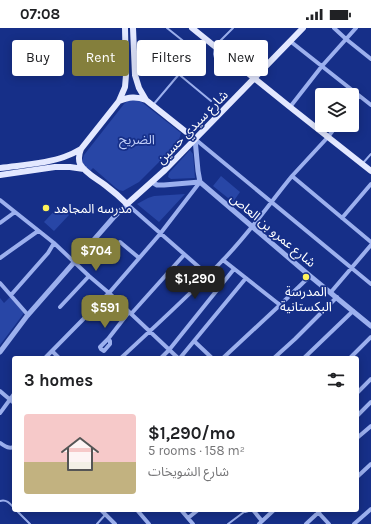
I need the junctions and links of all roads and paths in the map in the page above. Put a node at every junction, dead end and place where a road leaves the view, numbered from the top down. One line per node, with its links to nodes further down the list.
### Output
1 (133, 28): 21 (main road)
2 (167, 28): 10 (lane)
3 (193, 28): 11 (main road)
4 (233, 28): 12 (lane)
5 (303, 28): 13 (main road, شارع سيدي حسين)
6 (334, 28): 9 (street)
7 (356, 28): 9 (street)
8 (125, 29): 22 (main road)
9 (346, 39): 15 (street); 16 (street)
10 (182, 40)
11 (208, 40): 14 (main road)
12 (221, 40)
13 (290, 41): 16 (street); 19 (main road, شارع سيدي حسين)
14 (214, 45)
15 (371, 59)
16 (322, 66): 20 (street); 26 (street)
17 (177, 76): 25 (lane)
18 (181, 76): 23 (lane)
19 (254, 78): 26 (main road); 29 (main road, شارع سيدي حسين)
20 (360, 96): 24 (street)
21 (146, 100): 22 (main road); 25 (main road)
22 (119, 101): 30 (main road)
23 (211, 101)
24 (371, 104)
25 (153, 106): 29 (main road)
26 (290, 107): 28 (main road)
27 (332, 132): 28 (street)
28 (328, 137): 32 (main road); 37 (street)
29 (195, 138): 38 (main road, شارع سيدي حسين); 39 (street); 42 (street)
30 (81, 149): 33 (main road); 34 (main road)
31 (371, 154): 32 (lane)
32 (362, 164): 35 (main road)
33 (0, 168)
34 (84, 170): 36 (main road); 43 (main road)
35 (371, 171)
36 (0, 175)
37 (292, 176): 42 (street); 45 (street)
38 (152, 182): 39 (street); 43 (main road, شارع سيدي حسين)
39 (200, 182): 47 (street, شارع عمرو بن العاص); 49 (street)
40 (371, 184): 45 (street)
41 (0, 200): 44 (street)
42 (271, 202): 47 (street); 58 (street)
43 (127, 204): 49 (street); 57 (street)
44 (15, 212): 46 (street); 48 (street)
45 (342, 218): 52 (street)
46 (0, 223)
47 (252, 227): 56 (street); 62 (street, شارع عمرو بن العاص)
48 (38, 231): 51 (street); 55 (street)
49 (160, 234): 53 (street); 54 (street)
50 (120, 242): 54 (street)
51 (54, 243): 57 (street); 68 (street)
52 (371, 243): 58 (street)
53 (184, 255): 60 (street); 73 (street)
54 (138, 257): 67 (street)
55 (0, 258)
56 (223, 260): 59 (street); 60 (street)
57 (75, 262): 61 (street); 74 (street)
58 (351, 268): 65 (street); 66 (street)
59 (234, 269): 63 (street); 80 (street)
60 (208, 275): 76 (street)
61 (89, 276): 67 (street); 71 (street)
62 (310, 276): 66 (street, شارع عمرو بن العاص); 70 (street)
63 (246, 278): 70 (street); 78 (street)
64 (0, 283): 68 (street)
65 (371, 284)
66 (331, 292): 69 (street, شارع عمرو بن العاص)
67 (109, 293): 73 (street); 81 (street)
68 (11, 296): 74 (street)
69 (337, 297): 72 (street, شارع عمرو بن العاص); 91 (street)
70 (280, 305): 90 (street)
71 (60, 307)
72 (353, 311): 75 (street, شارع عمرو بن العاص); 92 (street)
73 (130, 313): 76 (street); 79 (street)
74 (28, 315): 82 (street)
75 (371, 326)
76 (149, 331): 80 (street); 85 (street)
77 (371, 338): 93 (street)
78 (194, 341): 88 (street); 89 (street)
79 (101, 349)
80 (169, 350): 86 (street); 87 (street)
81 (52, 351): 83 (street); 84 (street)
82 (0, 352)
83 (47, 356)
84 (57, 356)
85 (123, 356)
86 (163, 356)
87 (176, 356)
88 (181, 356)
89 (210, 356)
90 (225, 356)
91 (276, 356)
92 (306, 356)
93 (352, 356)
94 (371, 379): 96 (street)
95 (0, 391): 98 (street)
96 (359, 391)
97 (12, 396): 98 (street)
98 (10, 399): 100 (street)
99 (371, 402): 101 (street)
100 (0, 413)
101 (359, 414)
102 (371, 426): 103 (street)
103 (359, 436)
104 (0, 443): 105 (street)
105 (12, 448)
106 (371, 464): 107 (street)
107 (359, 475)
108 (0, 501): 109 (lane)
109 (12, 506)
110 (371, 509): 131 (street)
111 (18, 512): 123 (lane)
112 (104, 512): 124 (lane); 125 (street)
113 (139, 512): 126 (street)
114 (183, 512): 121 (street)
115 (196, 512): 121 (street)
116 (243, 512): 128 (lane)
117 (254, 512): 122 (street)
118 (272, 512): 122 (street)
119 (318, 512): 129 (street)
120 (320, 512): 130 (street)
121 (188, 518): 127 (street)
122 (260, 523)
123 (30, 524)
124 (97, 524)
125 (115, 524)
126 (149, 524)
127 (193, 524)
128 (228, 524)
129 (306, 524)
130 (329, 524)
131 (354, 524)

